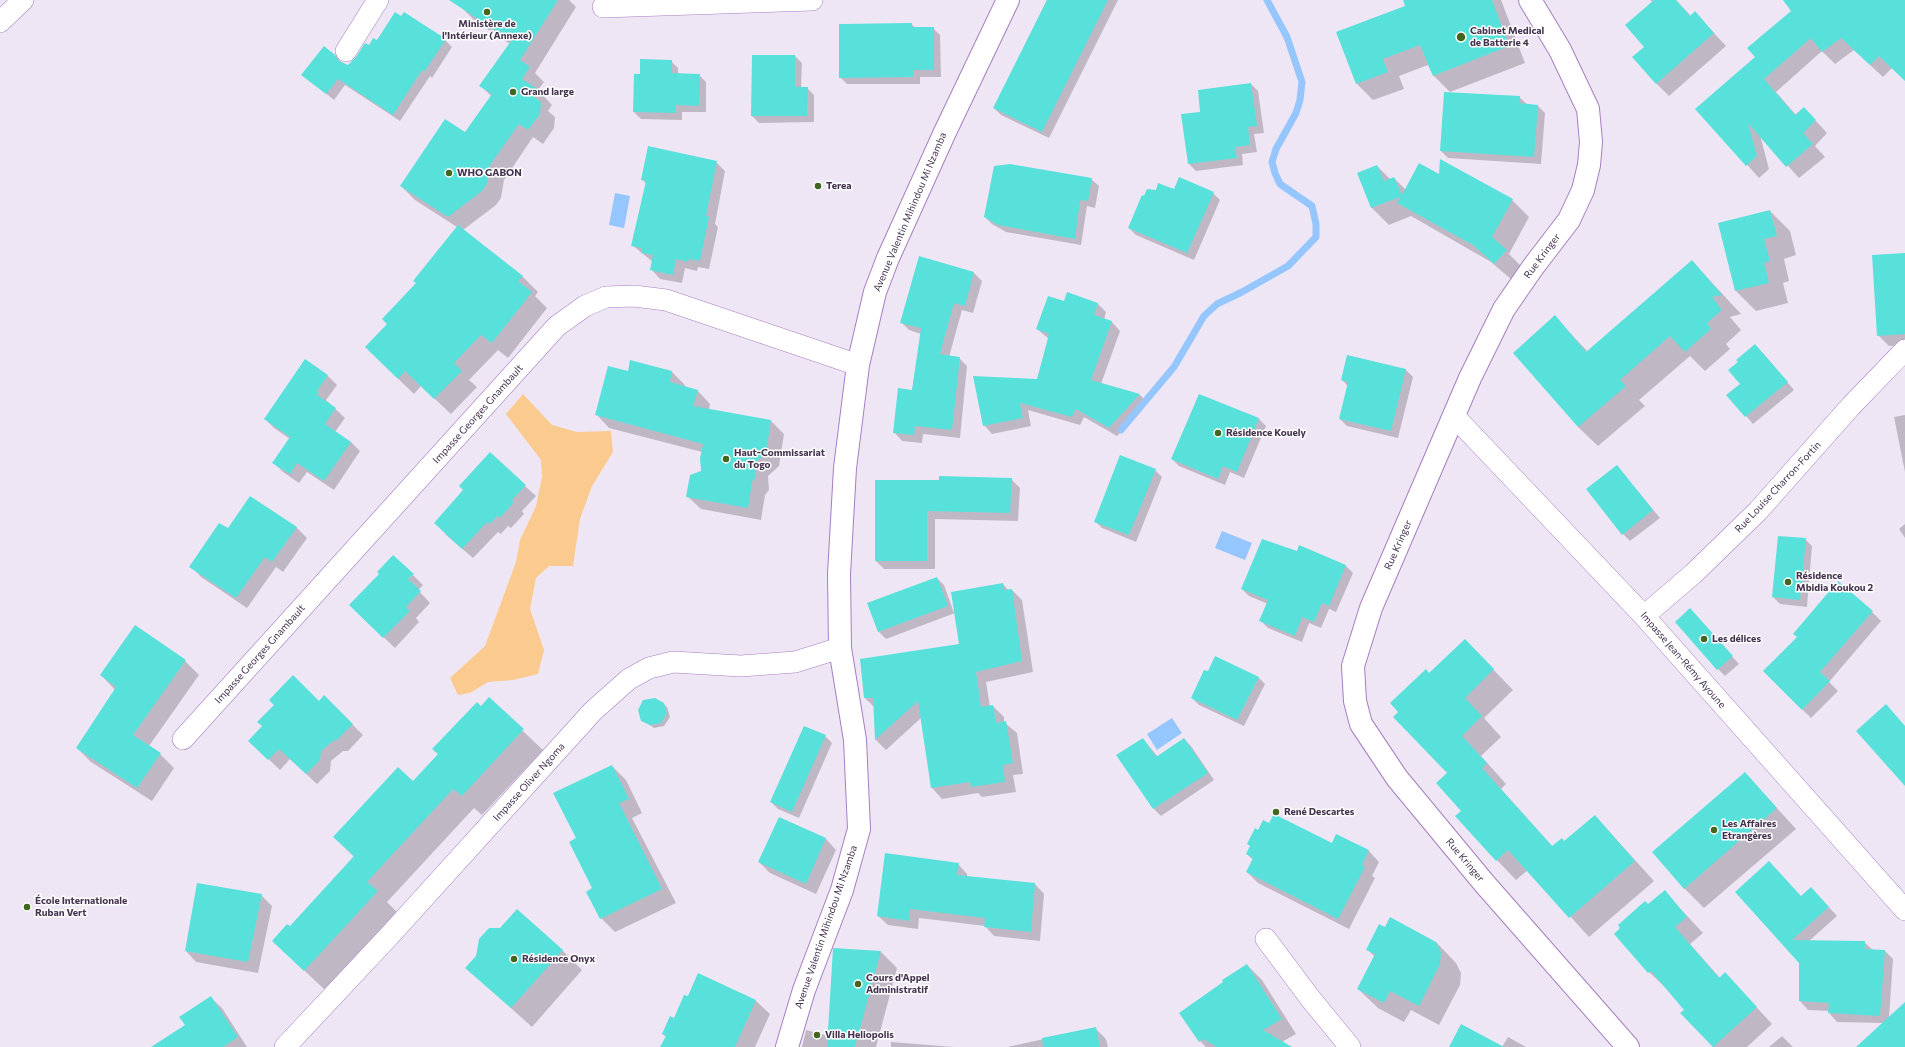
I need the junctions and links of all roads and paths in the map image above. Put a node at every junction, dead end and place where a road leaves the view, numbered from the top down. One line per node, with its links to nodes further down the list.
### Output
1 (23, 0): 7 (street)
2 (378, 0): 8 (street)
3 (812, 0): 6 (street)
4 (1008, 0): 10 (street, Avenue Valentin Mihindou Mi Nzamba)
5 (1530, 0): 11 (street, Rue Kringer)
6 (603, 7)
7 (0, 22)
8 (346, 51)
9 (1905, 350): 12 (street, Rue Louise Charron-Fortin)
10 (858, 365): 13 (street, Avenue Valentin Mihindou Mi Nzamba); 14 (street, Impasse Georges Gnambault)
11 (1454, 416): 12 (street, Impasse Jean-Rémy Ayoune); 20 (street, Rue Kringer)
12 (1644, 616): 15 (street, Impasse Jean-Rémy Ayoune)
13 (840, 648): 17 (street, Impasse Oliver Ngoma); 18 (street, Avenue Valentin Mihindou Mi Nzamba)
14 (183, 739)
15 (1905, 910)
16 (1266, 938): 19 (street)
17 (285, 1047)
18 (787, 1047)
19 (1350, 1047)
20 (1628, 1047)

